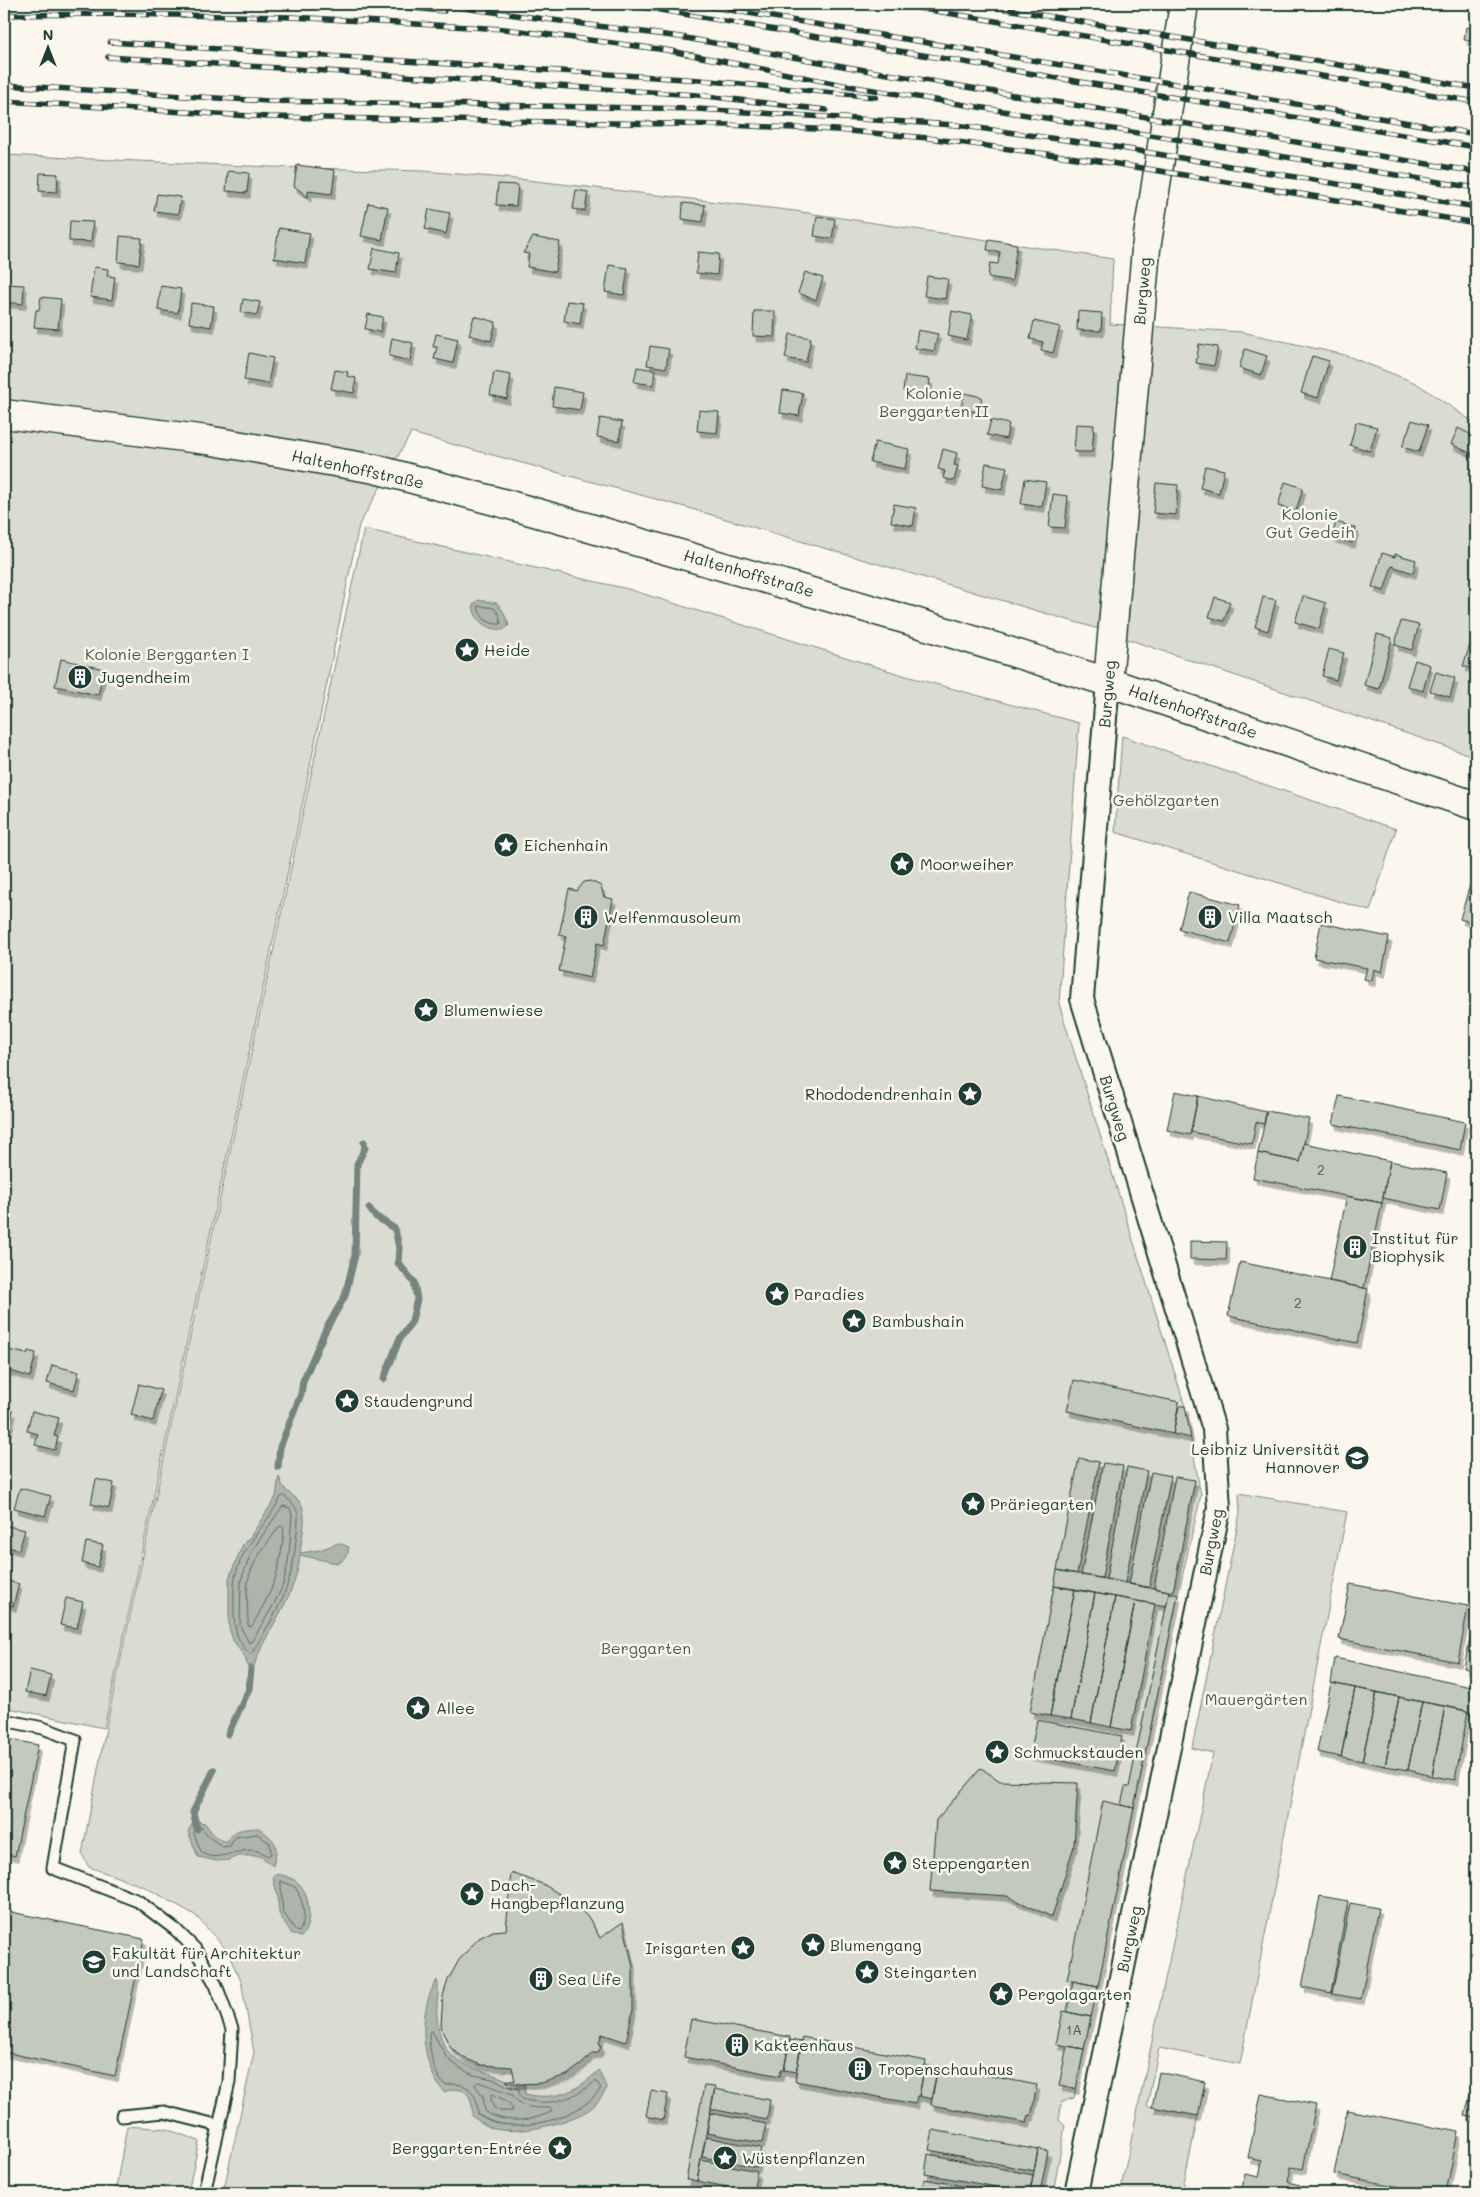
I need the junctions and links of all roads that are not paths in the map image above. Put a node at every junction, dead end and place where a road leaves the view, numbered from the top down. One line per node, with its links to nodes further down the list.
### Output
1 (1184, 4): 3 (street, Burgweg)
2 (4, 414): 3 (street, Haltenhoffstraße)
3 (1108, 682): 4 (street, Haltenhoffstraße); 9 (street, Burgweg)
4 (1476, 806)
5 (4, 1720): 7 (lane)
6 (122, 2116): 7 (lane)
7 (220, 2126): 8 (lane)
8 (204, 2193)
9 (1076, 2193)

